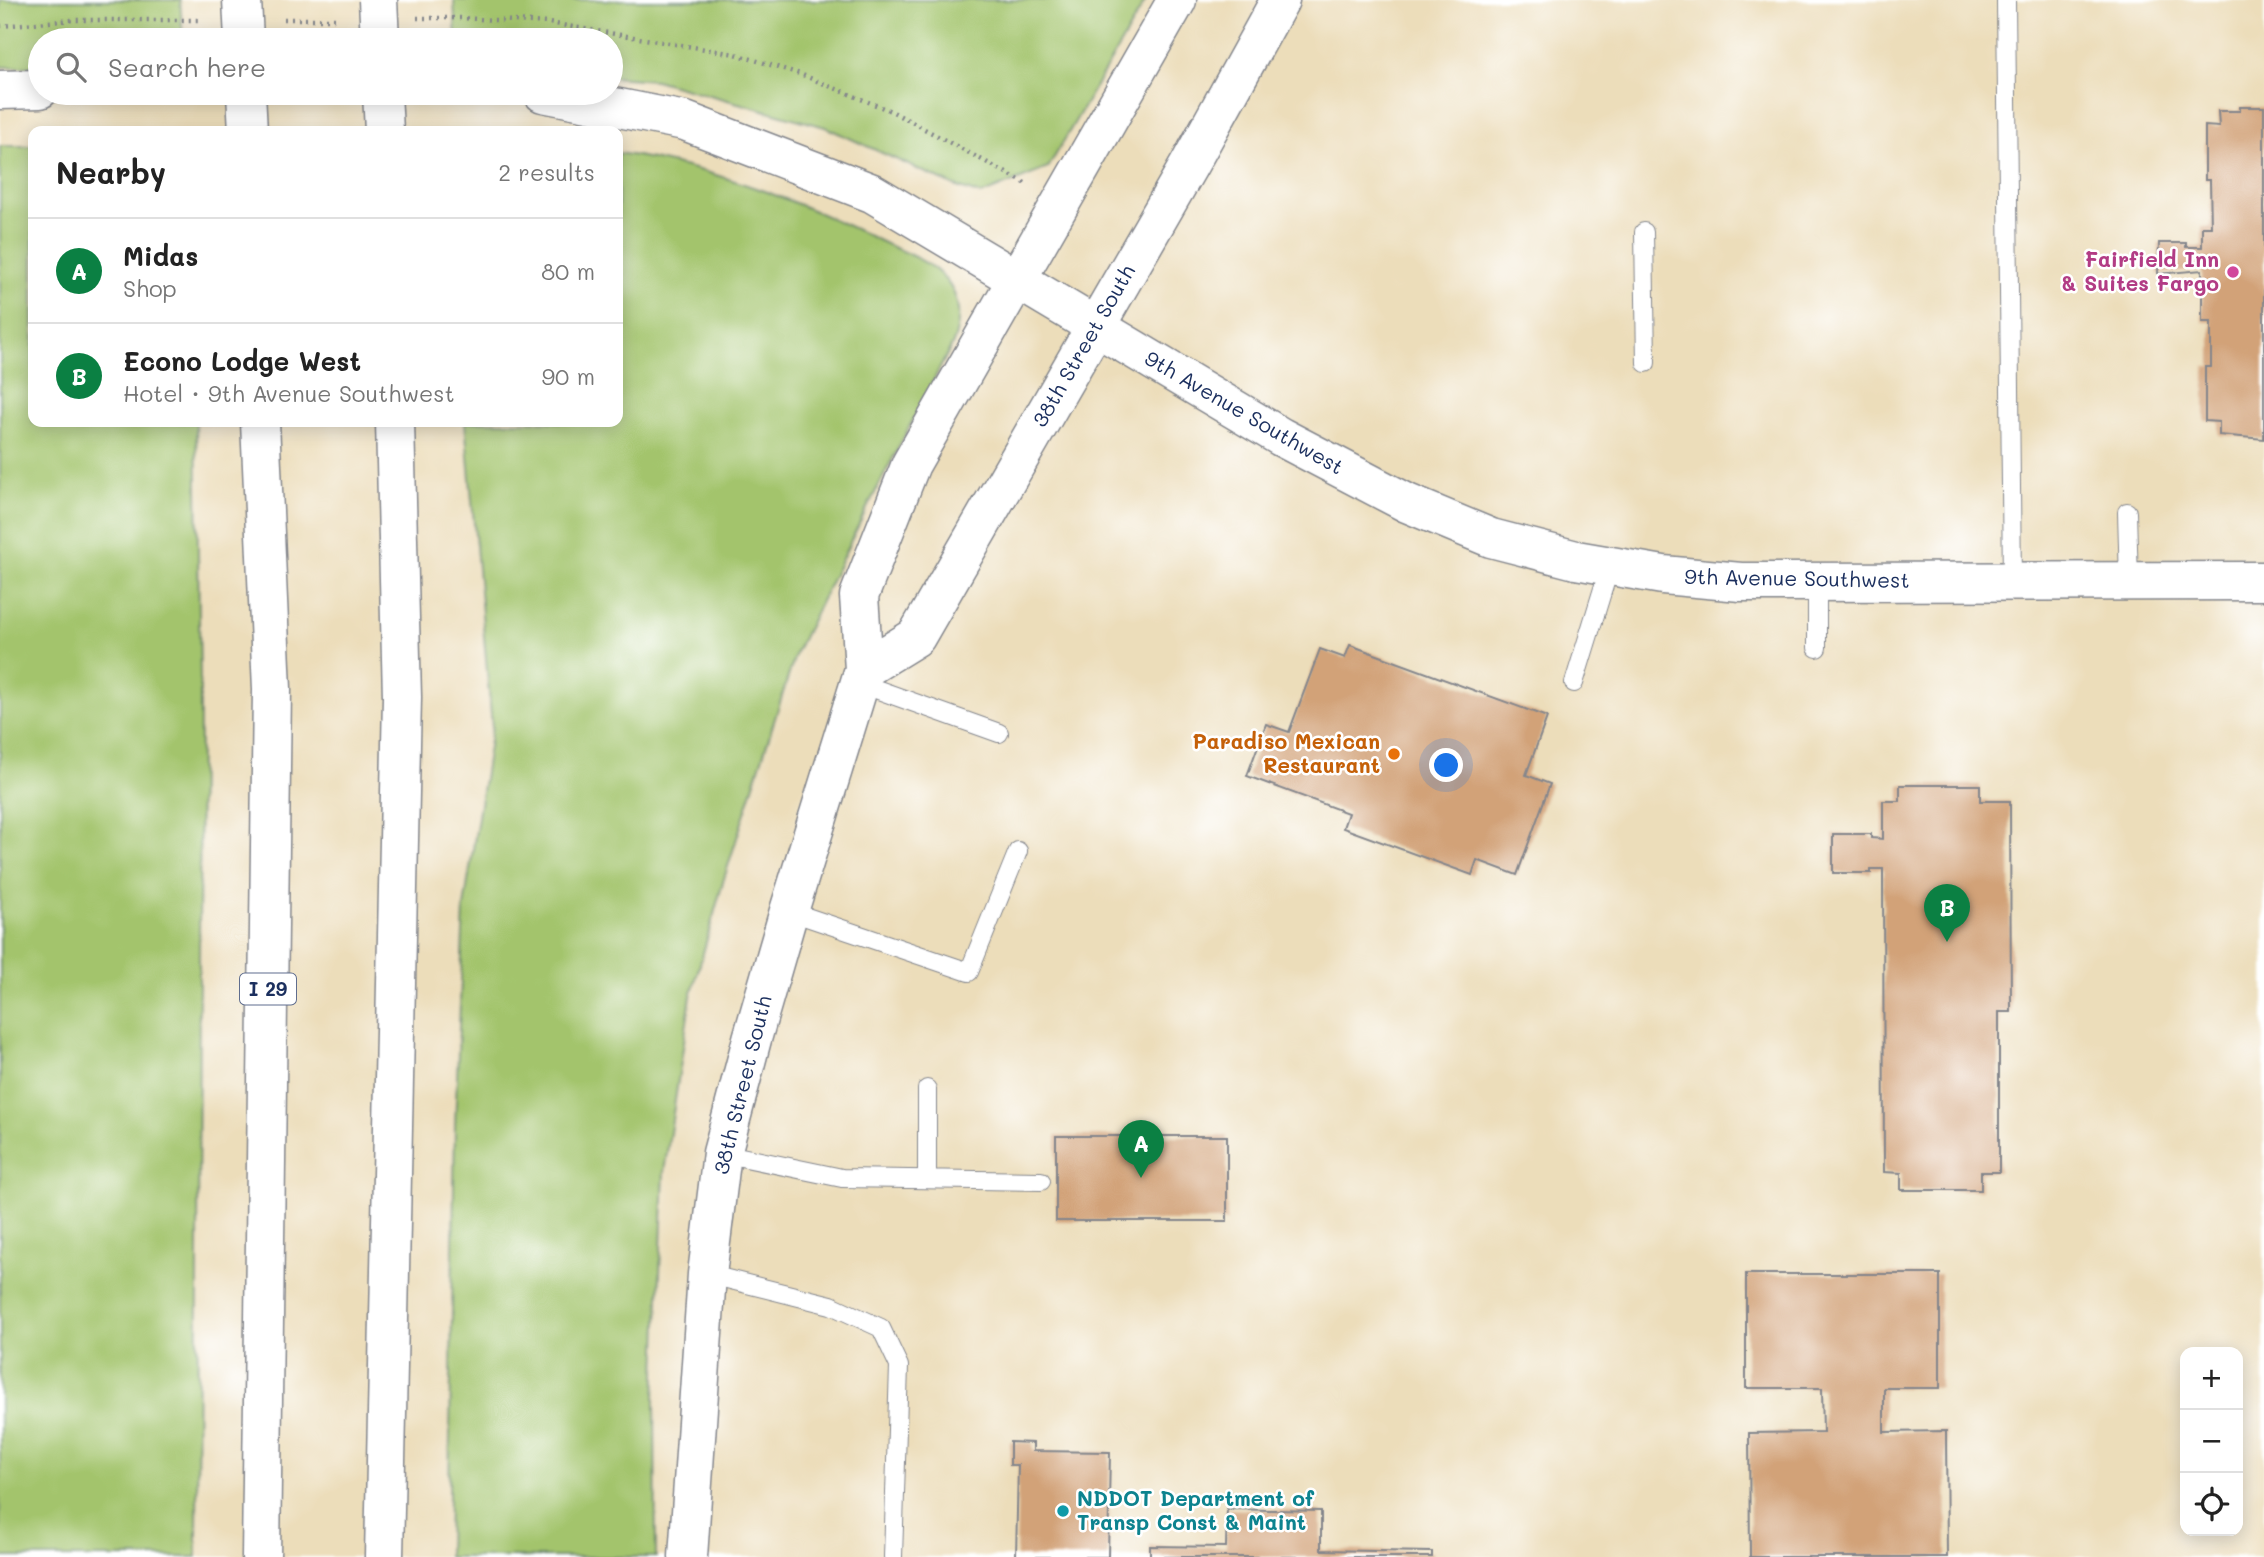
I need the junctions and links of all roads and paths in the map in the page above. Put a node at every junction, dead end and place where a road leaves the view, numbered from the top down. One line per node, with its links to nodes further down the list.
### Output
1 (242, 0): 9 (main road, bridge)
2 (1177, 0): 21 (main road, 38th Street South)
3 (1280, 0): 22 (main road, 38th Street South)
4 (2006, 0): 31 (lane)
5 (279, 19): 6 (path)
6 (378, 19): 10 (path)
7 (209, 20): 8 (path)
8 (0, 26)
9 (243, 28)
10 (580, 28)
11 (623, 35): 19 (path)
12 (28, 89): 13 (main road)
13 (0, 90)
14 (247, 105): 17 (main road)
15 (383, 105): 18 (main road)
16 (603, 105): 21 (main road, 9th Avenue Southwest)
17 (248, 126)
18 (384, 126)
19 (1028, 185)
20 (1644, 232): 23 (lane)
21 (1017, 279): 22 (main road, 9th Avenue Southwest); 33 (main road, 38th Street South)
22 (1095, 326): 27 (main road, 9th Avenue Southwest); 33 (main road, 38th Street South)
23 (1646, 363)
24 (260, 427): 43 (main road, I 29)
25 (396, 427): 44 (main road)
26 (2127, 512): 30 (lane)
27 (1610, 566): 29 (main road, 9th Avenue Southwest); 34 (lane)
28 (2264, 581): 30 (main road, 9th Avenue Southwest)
29 (1817, 582): 31 (main road, 9th Avenue Southwest); 32 (lane)
30 (2129, 582): 31 (main road, 9th Avenue Southwest)
31 (2011, 583)
32 (1817, 648)
33 (862, 676): 35 (lane); 37 (main road, 38th Street South)
34 (1574, 683)
35 (999, 733)
36 (1018, 850): 37 (lane)
37 (789, 911): 39 (main road, 38th Street South)
38 (927, 1089): 40 (lane)
39 (722, 1153): 40 (lane); 42 (main road, 38th Street South)
40 (927, 1179): 41 (lane)
41 (1041, 1181)
42 (707, 1274): 45 (main road, 38th Street South); 46 (lane)
43 (261, 1557)
44 (384, 1557)
45 (688, 1557)
46 (893, 1557)

